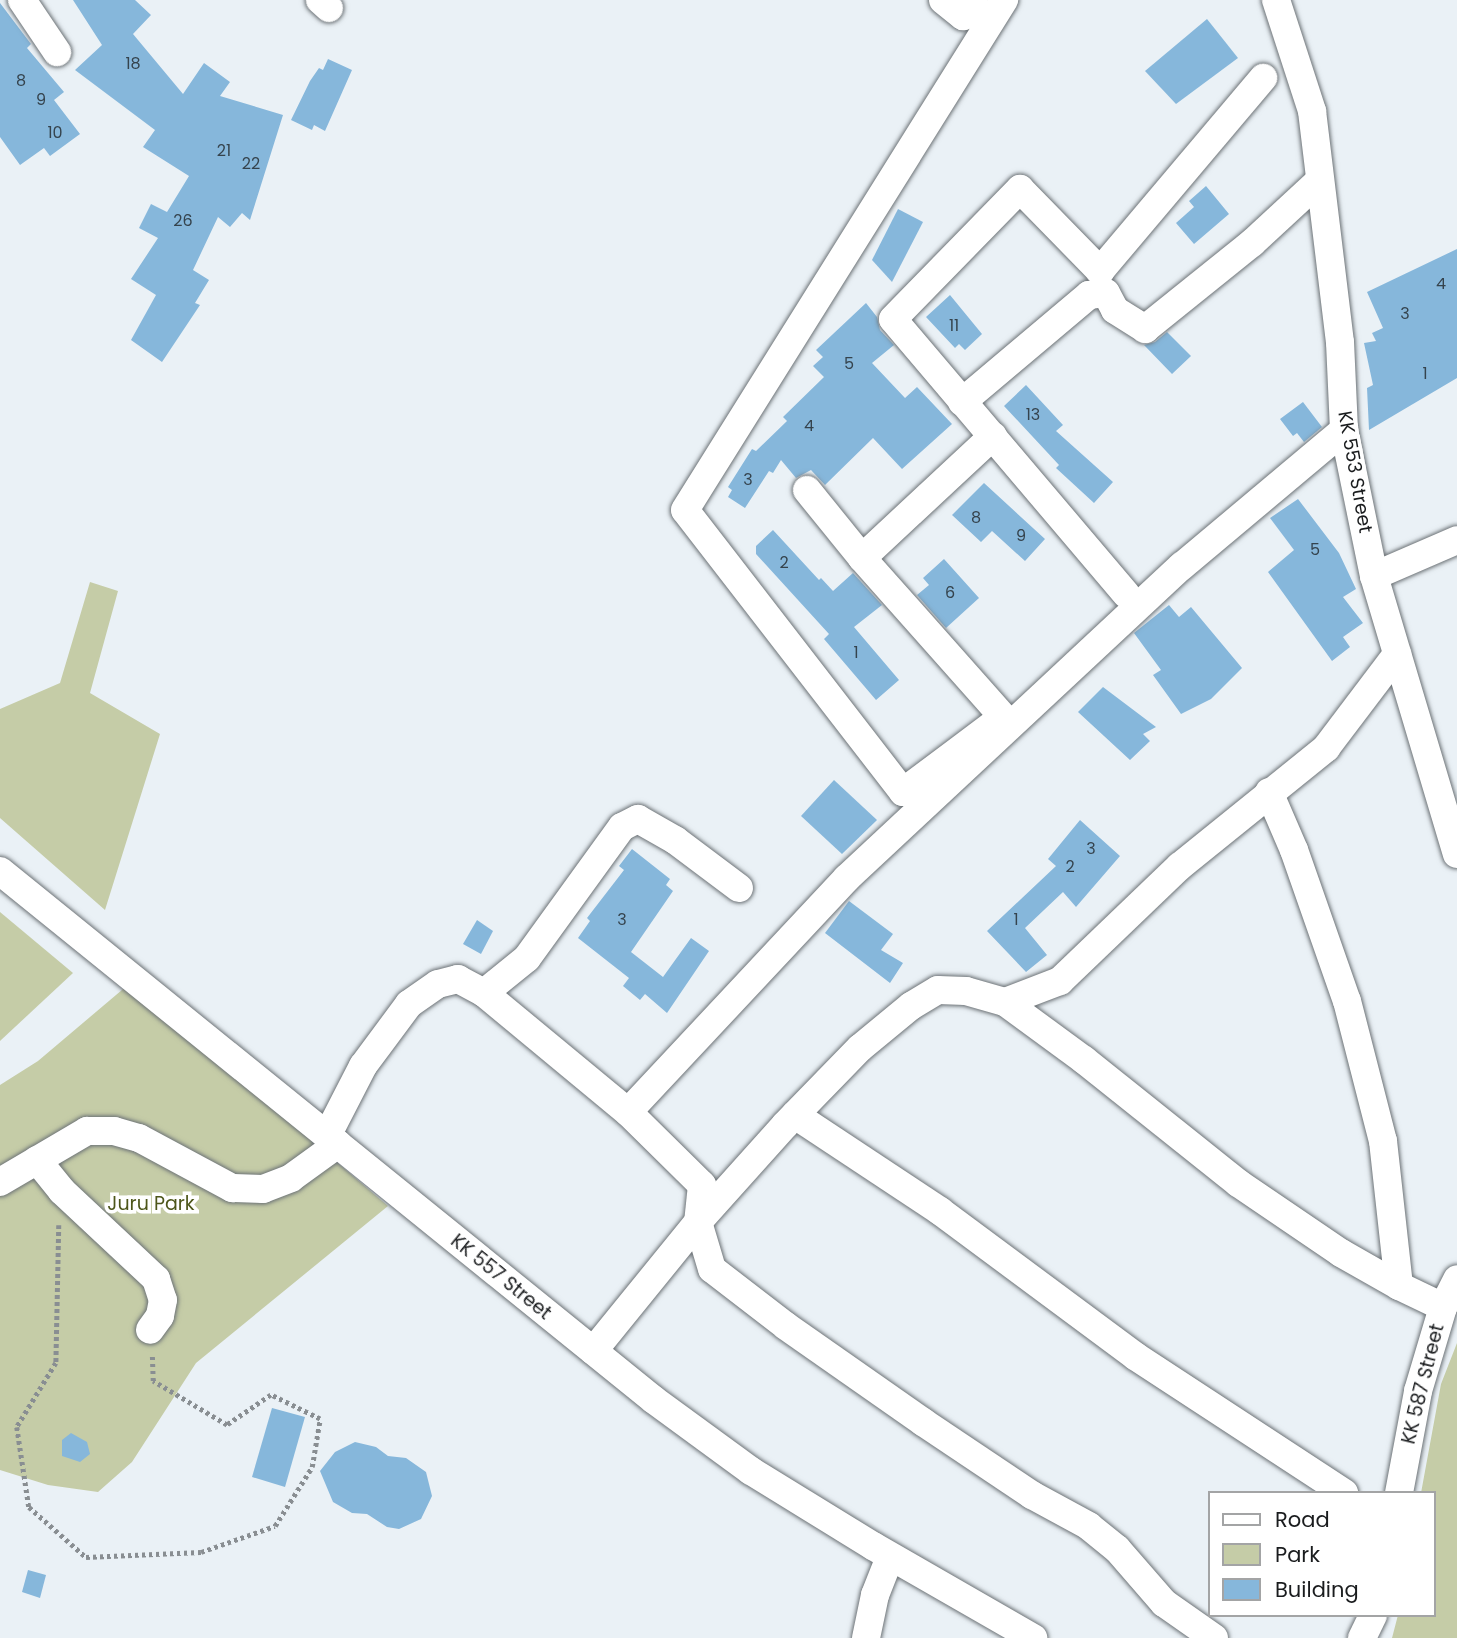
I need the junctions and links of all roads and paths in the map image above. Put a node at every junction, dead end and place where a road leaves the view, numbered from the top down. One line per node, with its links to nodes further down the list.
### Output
1 (22, 0): 6 (street)
2 (943, 0): 3 (street)
3 (974, 0)
4 (1004, 0): 14 (street)
5 (1276, 0): 8 (street, KK 553 Street)
6 (57, 52)
7 (1264, 78): 9 (street)
8 (1319, 181): 9 (street); 10 (street, KK 553 Street)
9 (962, 402): 11 (street)
10 (1344, 430): 15 (street, KK 553 Street); 24 (street)
11 (993, 436): 14 (street); 16 (street)
12 (807, 490): 14 (street)
13 (1457, 540): 15 (street)
14 (862, 558)
15 (1374, 576): 17 (street, KK 553 Street)
16 (1126, 594)
17 (1397, 654): 18 (street); 19 (street, KK 553 Street)
18 (1269, 792): 23 (street); 32 (street)
19 (1457, 854)
20 (0, 871): 26 (street, KK 557 Street)
21 (739, 888): 22 (street)
22 (484, 993): 24 (street); 26 (street)
23 (1005, 1002): 25 (street); 32 (street)
24 (628, 1112): 30 (street)
25 (794, 1115): 30 (street); 36 (street)
26 (332, 1140): 27 (street); 35 (street, KK 557 Street)
27 (37, 1160): 28 (street); 29 (street)
28 (0, 1182)
29 (62, 1191): 34 (street); 34 (path)
30 (698, 1222): 35 (street); 42 (street)
31 (1457, 1279): 33 (street, KK 587 Street)
32 (1399, 1286): 33 (street)
33 (1443, 1307): 37 (street, KK 587 Street)
34 (150, 1330)
35 (593, 1351): 38 (street, KK 557 Street)
36 (1341, 1491)
37 (1399, 1491)
38 (890, 1556): 40 (street); 41 (street, KK 557 Street)
39 (1372, 1617): 43 (street)
40 (866, 1638)
41 (1033, 1638)
42 (1214, 1638)
43 (1362, 1638)

